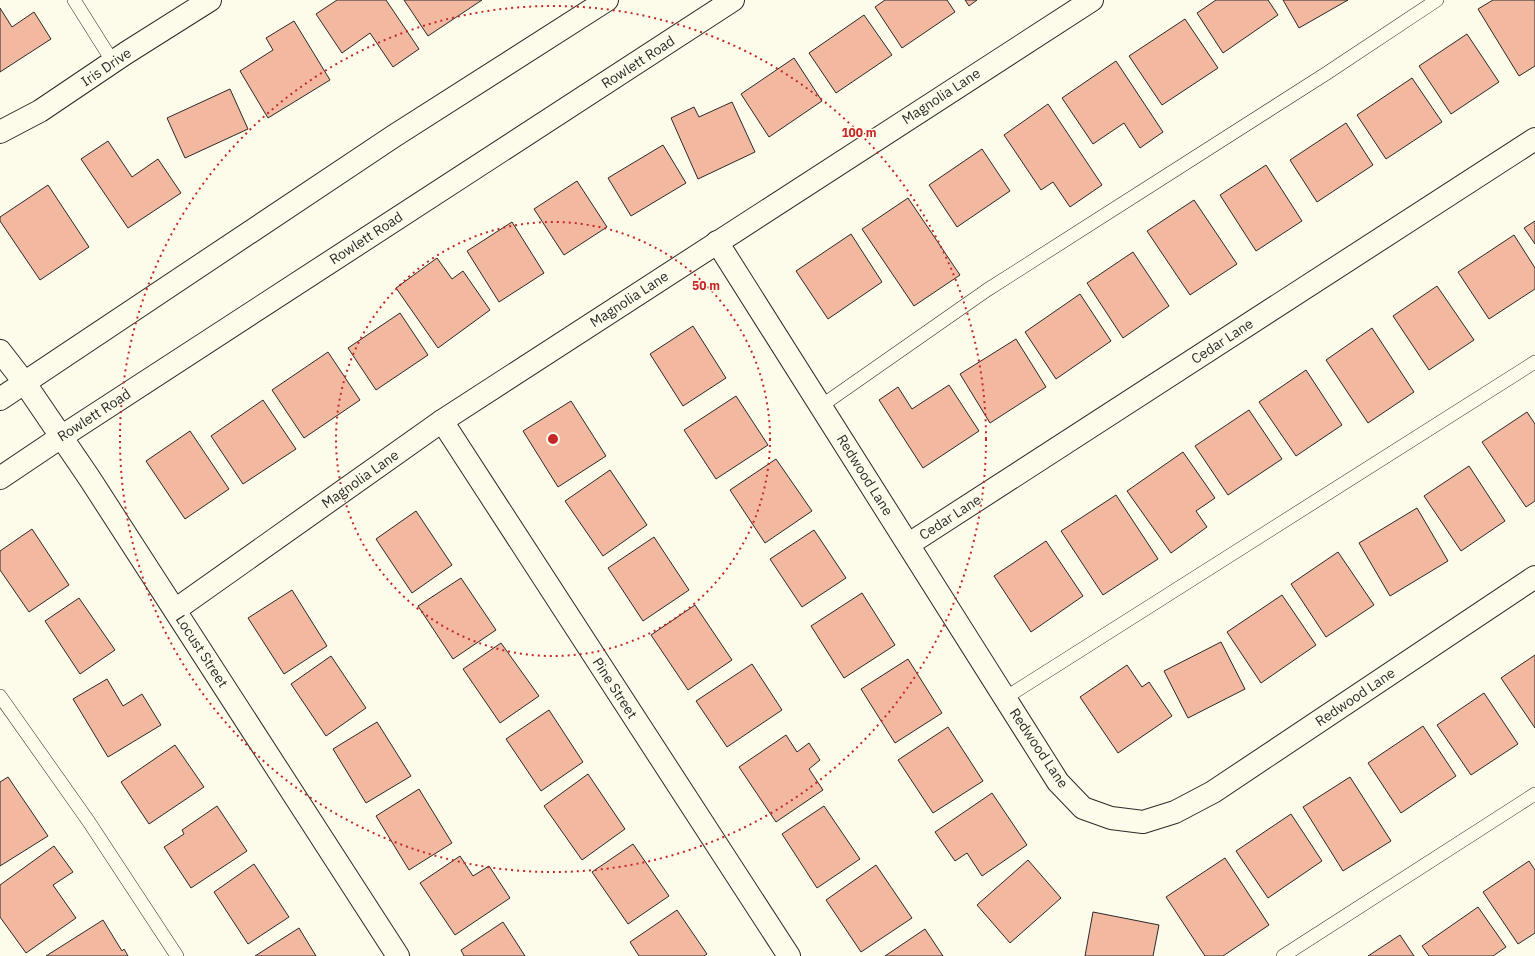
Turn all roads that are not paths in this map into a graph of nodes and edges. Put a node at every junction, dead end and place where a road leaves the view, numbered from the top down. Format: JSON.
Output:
{"nodes":[{"id":1,"x":74,"y":0,"type":"edge"},
{"id":2,"x":210,"y":0,"type":"edge"},
{"id":3,"x":607,"y":0,"type":"edge"},
{"id":4,"x":733,"y":0,"type":"edge"},
{"id":5,"x":1092,"y":0,"type":"edge"},
{"id":6,"x":1437,"y":0,"type":"edge"},
{"id":7,"x":113,"y":62,"type":"junction"},
{"id":8,"x":0,"y":132,"type":"edge"},
{"id":9,"x":1535,"y":139,"type":"edge"},
{"id":10,"x":717,"y":242,"type":"junction"},
{"id":11,"x":0,"y":351,"type":"edge"},
{"id":12,"x":1535,"y":362,"type":"edge"},
{"id":13,"x":24,"y":382,"type":"junction"},
{"id":14,"x":0,"y":399,"type":"edge"},
{"id":15,"x":821,"y":406,"type":"junction"},
{"id":16,"x":442,"y":421,"type":"junction"},
{"id":17,"x":61,"y":437,"type":"junction"},
{"id":18,"x":0,"y":478,"type":"edge"},
{"id":19,"x":908,"y":544,"type":"junction"},
{"id":20,"x":1535,"y":576,"type":"edge"},
{"id":21,"x":176,"y":610,"type":"junction"},
{"id":22,"x":0,"y":696,"type":"edge"},
{"id":23,"x":1005,"y":698,"type":"junction"},
{"id":24,"x":1535,"y":794,"type":"edge"},
{"id":25,"x":177,"y":956,"type":"edge"},
{"id":26,"x":398,"y":956,"type":"edge"},
{"id":27,"x":789,"y":956,"type":"edge"},
{"id":28,"x":1283,"y":956,"type":"edge"}],
"edges":[{"from":1,"to":7,"type":"lane"},
{"from":2,"to":7,"type":"street","name":"Iris Drive"},
{"from":3,"to":13,"type":"street"},
{"from":4,"to":17,"type":"street","name":"Rowlett Road"},
{"from":5,"to":10,"type":"street","name":"Magnolia Lane"},
{"from":6,"to":15,"type":"lane"},
{"from":7,"to":8,"type":"street","name":"Iris Drive"},
{"from":9,"to":19,"type":"street","name":"Cedar Lane"},
{"from":10,"to":15,"type":"street","name":"Redwood Lane"},
{"from":10,"to":16,"type":"street","name":"Magnolia Lane"},
{"from":11,"to":13,"type":"street","name":"Locust Street"},
{"from":12,"to":23,"type":"lane"},
{"from":13,"to":14,"type":"street"},
{"from":13,"to":17,"type":"street","name":"Locust Street"},
{"from":15,"to":19,"type":"street","name":"Redwood Lane"},
{"from":16,"to":21,"type":"street","name":"Magnolia Lane"},
{"from":16,"to":27,"type":"street","name":"Pine Street"},
{"from":17,"to":18,"type":"street","name":"Rowlett Road"},
{"from":17,"to":21,"type":"street","name":"Locust Street"},
{"from":19,"to":23,"type":"street","name":"Redwood Lane"},
{"from":20,"to":23,"type":"street","name":"Redwood Lane"},
{"from":21,"to":26,"type":"street","name":"Locust Street"},
{"from":22,"to":25,"type":"lane"},
{"from":24,"to":28,"type":"lane"}]}
